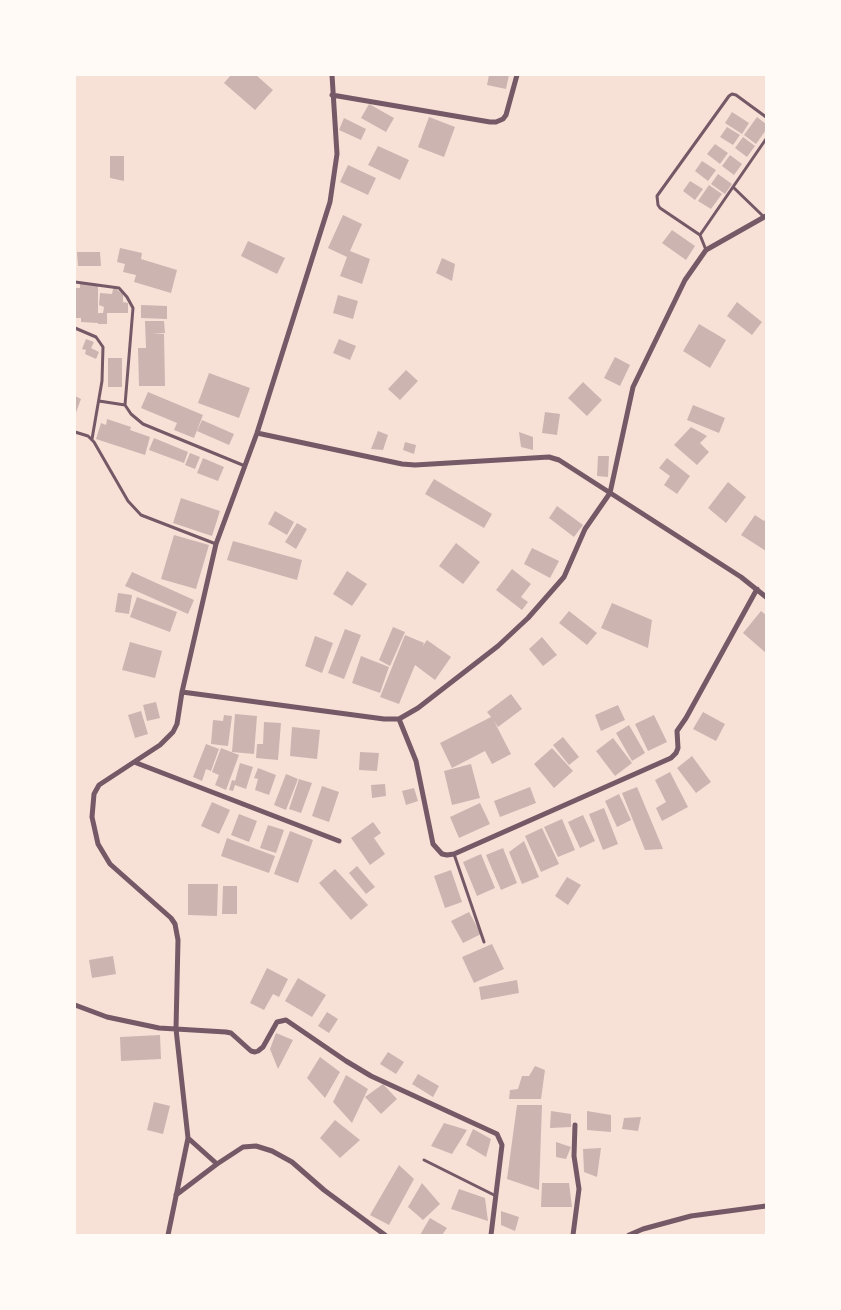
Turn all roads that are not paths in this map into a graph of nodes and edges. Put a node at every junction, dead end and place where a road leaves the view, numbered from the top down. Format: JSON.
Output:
{"nodes":[{"id":1,"x":332,"y":75,"type":"edge"},
{"id":2,"x":517,"y":75,"type":"edge"},
{"id":3,"x":332,"y":94,"type":"junction"},
{"id":4,"x":766,"y":116,"type":"edge"},
{"id":5,"x":766,"y":139,"type":"edge"},
{"id":6,"x":733,"y":188,"type":"junction"},
{"id":7,"x":765,"y":216,"type":"edge"},
{"id":8,"x":700,"y":235,"type":"junction"},
{"id":9,"x":706,"y":250,"type":"junction"},
{"id":10,"x":75,"y":282,"type":"edge"},
{"id":11,"x":75,"y":328,"type":"edge"},
{"id":12,"x":99,"y":401,"type":"junction"},
{"id":13,"x":125,"y":404,"type":"junction"},
{"id":14,"x":75,"y":432,"type":"edge"},
{"id":15,"x":257,"y":433,"type":"junction"},
{"id":16,"x":92,"y":439,"type":"junction"},
{"id":17,"x":245,"y":466,"type":"junction"},
{"id":18,"x":610,"y":493,"type":"junction"},
{"id":19,"x":216,"y":544,"type":"junction"},
{"id":20,"x":757,"y":589,"type":"junction"},
{"id":21,"x":766,"y":597,"type":"edge"},
{"id":22,"x":182,"y":692,"type":"junction"},
{"id":23,"x":399,"y":719,"type":"junction"},
{"id":24,"x":134,"y":762,"type":"junction"},
{"id":25,"x":340,"y":841,"type":"dead end"},
{"id":26,"x":454,"y":854,"type":"junction"},
{"id":27,"x":484,"y":942,"type":"dead end"},
{"id":28,"x":75,"y":1005,"type":"edge"},
{"id":29,"x":176,"y":1029,"type":"junction"},
{"id":30,"x":575,"y":1125,"type":"dead end"},
{"id":31,"x":188,"y":1138,"type":"junction"},
{"id":32,"x":424,"y":1160,"type":"dead end"},
{"id":33,"x":217,"y":1164,"type":"junction"},
{"id":34,"x":176,"y":1195,"type":"junction"},
{"id":35,"x":496,"y":1196,"type":"junction"},
{"id":36,"x":766,"y":1206,"type":"edge"},
{"id":37,"x":168,"y":1235,"type":"edge"},
{"id":38,"x":385,"y":1235,"type":"edge"},
{"id":39,"x":491,"y":1235,"type":"edge"},
{"id":40,"x":573,"y":1235,"type":"edge"},
{"id":41,"x":629,"y":1235,"type":"edge"}],
"edges":[{"from":1,"to":3,"type":"street"},
{"from":2,"to":3,"type":"street"},
{"from":3,"to":15,"type":"street"},
{"from":4,"to":8,"type":"lane"},
{"from":5,"to":6,"type":"lane"},
{"from":6,"to":7,"type":"lane"},
{"from":6,"to":8,"type":"lane"},
{"from":7,"to":9,"type":"street"},
{"from":8,"to":9,"type":"lane"},
{"from":9,"to":18,"type":"street"},
{"from":10,"to":13,"type":"lane"},
{"from":11,"to":12,"type":"lane"},
{"from":12,"to":13,"type":"lane"},
{"from":12,"to":16,"type":"lane"},
{"from":13,"to":17,"type":"lane"},
{"from":14,"to":16,"type":"lane"},
{"from":15,"to":17,"type":"street"},
{"from":15,"to":18,"type":"street"},
{"from":16,"to":19,"type":"lane"},
{"from":17,"to":19,"type":"street"},
{"from":18,"to":20,"type":"street"},
{"from":18,"to":23,"type":"street"},
{"from":19,"to":22,"type":"street"},
{"from":20,"to":21,"type":"street"},
{"from":20,"to":26,"type":"street"},
{"from":22,"to":23,"type":"street"},
{"from":22,"to":24,"type":"street"},
{"from":23,"to":26,"type":"street"},
{"from":24,"to":25,"type":"street"},
{"from":24,"to":29,"type":"street"},
{"from":26,"to":27,"type":"lane"},
{"from":28,"to":29,"type":"street"},
{"from":29,"to":31,"type":"street"},
{"from":29,"to":35,"type":"street"},
{"from":30,"to":40,"type":"street"},
{"from":31,"to":33,"type":"street"},
{"from":31,"to":34,"type":"street"},
{"from":32,"to":35,"type":"lane"},
{"from":33,"to":34,"type":"street"},
{"from":33,"to":38,"type":"street"},
{"from":34,"to":37,"type":"street"},
{"from":35,"to":39,"type":"street"},
{"from":36,"to":41,"type":"street"}]}
